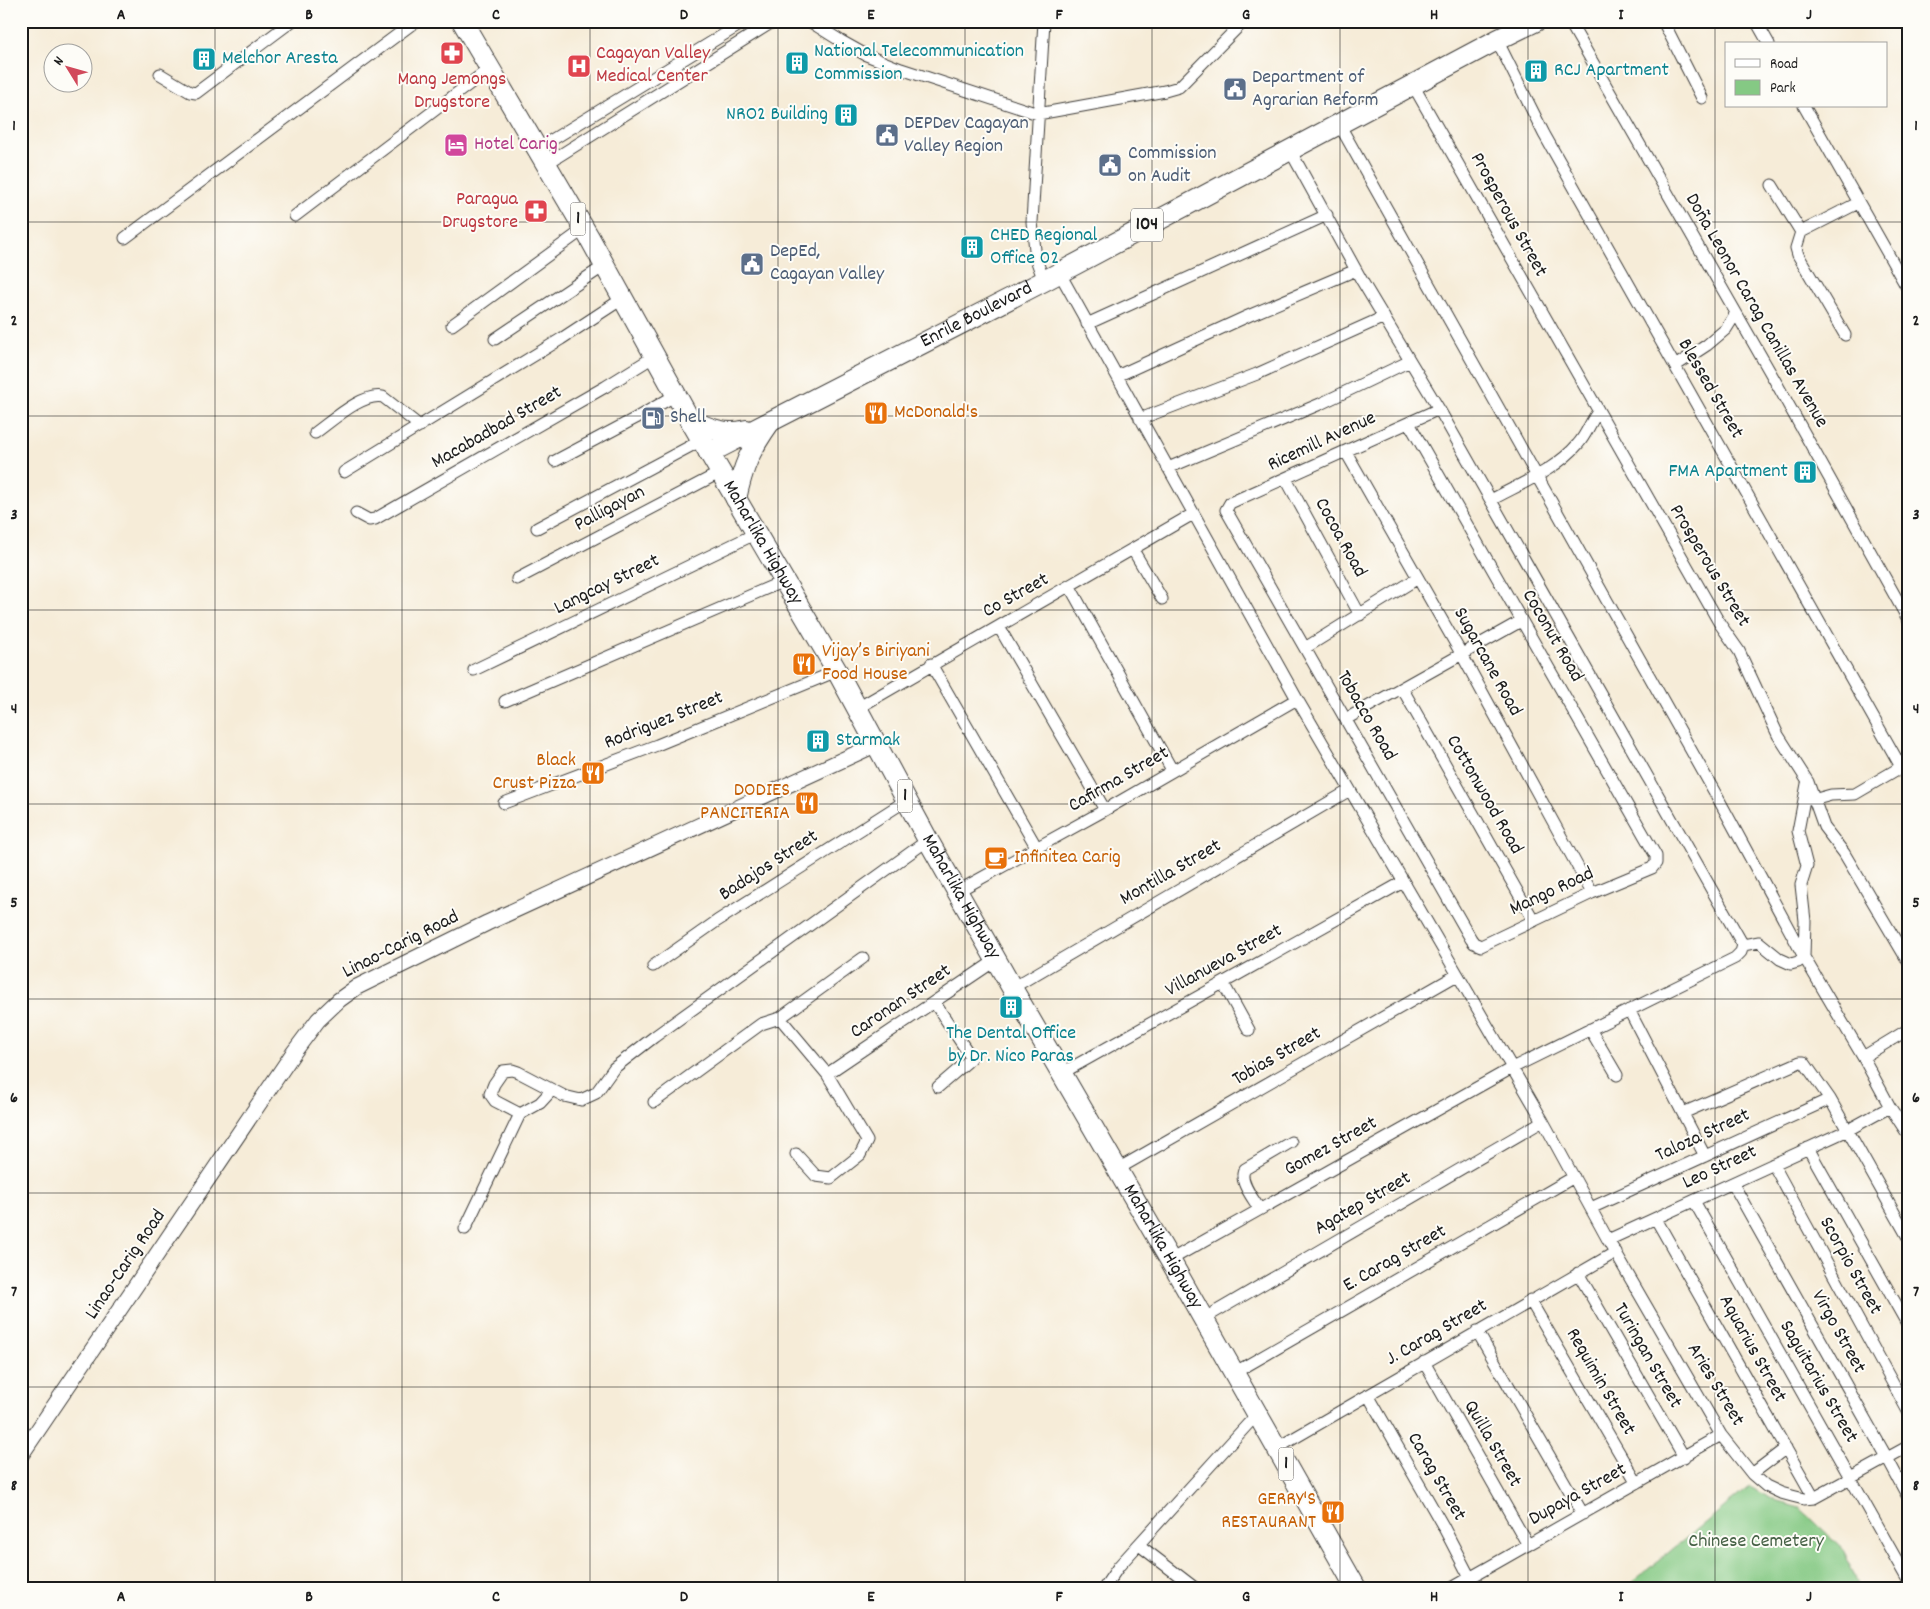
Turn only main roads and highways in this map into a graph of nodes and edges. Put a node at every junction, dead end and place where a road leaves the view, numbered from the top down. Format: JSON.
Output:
{"nodes":[{"id":1,"x":462,"y":21,"type":"edge"},
{"id":2,"x":1536,"y":21,"type":"edge"},
{"id":3,"x":690,"y":420,"type":"junction"},
{"id":4,"x":764,"y":424,"type":"junction"},
{"id":5,"x":705,"y":447,"type":"junction"},
{"id":6,"x":736,"y":500,"type":"junction"},
{"id":7,"x":877,"y":744,"type":"junction"},
{"id":8,"x":21,"y":1455,"type":"edge"},
{"id":9,"x":1356,"y":1588,"type":"edge"}],
"edges":[{"from":1,"to":3,"type":"highway","name":"Maharlika Highway","number":"1"},
{"from":2,"to":4,"type":"highway","name":"Enrile Boulevard","number":"104"},
{"from":3,"to":4,"type":"highway"},
{"from":3,"to":5,"type":"highway","name":"Maharlika Highway","number":"1"},
{"from":4,"to":5,"type":"highway","name":"Enrile Boulevard","number":"104"},
{"from":4,"to":6,"type":"highway"},
{"from":5,"to":6,"type":"highway","name":"Maharlika Highway","number":"1"},
{"from":6,"to":7,"type":"highway","name":"Maharlika Highway","number":"1"},
{"from":7,"to":8,"type":"main road","name":"Linao-Carig Road"},
{"from":7,"to":9,"type":"highway","name":"Maharlika Highway","number":"1"}]}
